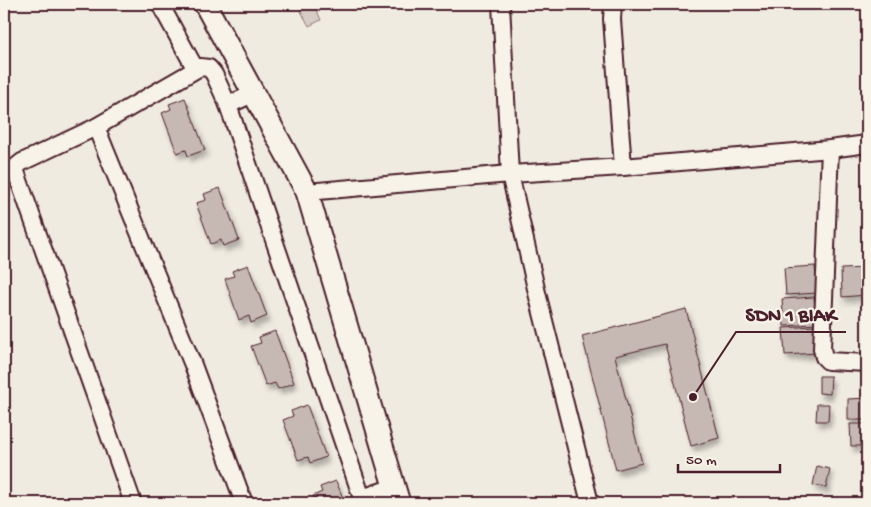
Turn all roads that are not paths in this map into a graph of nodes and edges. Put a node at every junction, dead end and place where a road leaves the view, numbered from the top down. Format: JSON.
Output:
{"nodes":[{"id":1,"x":160,"y":4,"type":"edge"},
{"id":2,"x":205,"y":4,"type":"edge"},
{"id":3,"x":501,"y":4,"type":"edge"},
{"id":4,"x":613,"y":4,"type":"edge"},
{"id":5,"x":195,"y":68,"type":"junction"},
{"id":6,"x":254,"y":93,"type":"junction"},
{"id":7,"x":228,"y":106,"type":"junction"},
{"id":8,"x":96,"y":127,"type":"junction"},
{"id":9,"x":867,"y":144,"type":"edge"},
{"id":10,"x":830,"y":149,"type":"junction"},
{"id":11,"x":623,"y":167,"type":"junction"},
{"id":12,"x":510,"y":174,"type":"junction"},
{"id":13,"x":307,"y":192,"type":"junction"},
{"id":14,"x":867,"y":363,"type":"edge"},
{"id":15,"x":397,"y":495,"type":"edge"},
{"id":16,"x":363,"y":500,"type":"edge"},
{"id":17,"x":133,"y":503,"type":"edge"},
{"id":18,"x":244,"y":503,"type":"edge"},
{"id":19,"x":590,"y":503,"type":"edge"}],
"edges":[{"from":1,"to":5,"type":"street"},
{"from":2,"to":6,"type":"main road"},
{"from":3,"to":12,"type":"street"},
{"from":4,"to":11,"type":"street"},
{"from":5,"to":7,"type":"street"},
{"from":5,"to":8,"type":"street"},
{"from":6,"to":7,"type":"street"},
{"from":6,"to":13,"type":"main road"},
{"from":7,"to":16,"type":"street"},
{"from":8,"to":17,"type":"street"},
{"from":8,"to":18,"type":"street"},
{"from":9,"to":10,"type":"street"},
{"from":10,"to":11,"type":"street"},
{"from":10,"to":14,"type":"street"},
{"from":11,"to":12,"type":"street"},
{"from":12,"to":13,"type":"street"},
{"from":12,"to":19,"type":"street"},
{"from":13,"to":15,"type":"main road"},
{"from":15,"to":16,"type":"street"}]}
